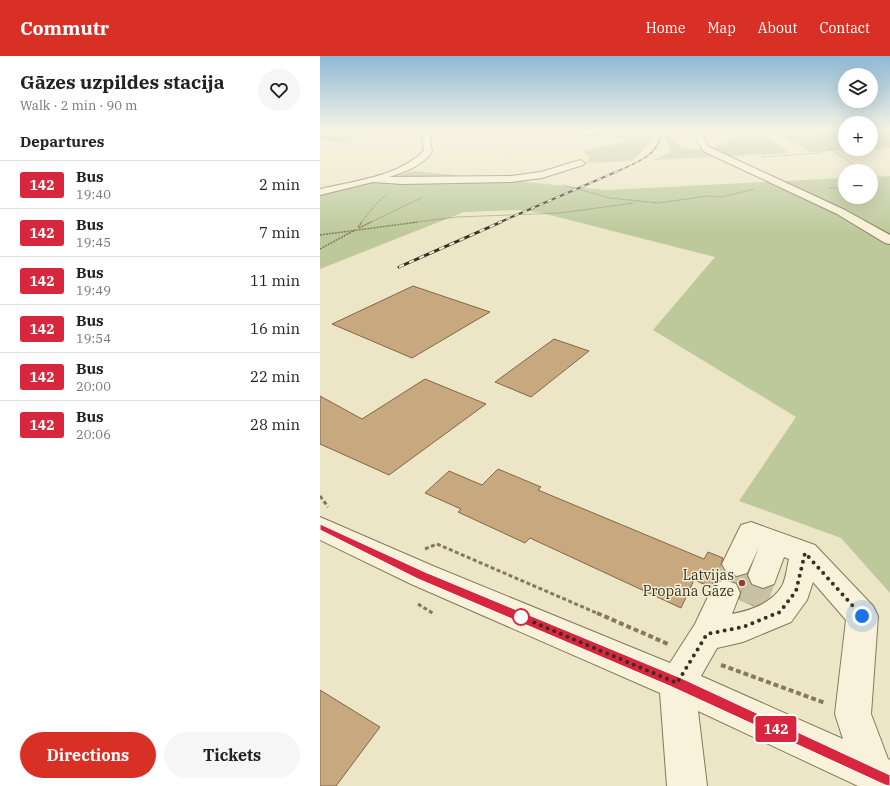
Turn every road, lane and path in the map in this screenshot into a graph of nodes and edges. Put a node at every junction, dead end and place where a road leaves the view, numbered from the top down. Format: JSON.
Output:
{"nodes":[{"id":1,"x":411,"y":164,"type":"edge"},
{"id":2,"x":577,"y":164,"type":"edge"},
{"id":3,"x":738,"y":164,"type":"edge"},
{"id":4,"x":372,"y":179,"type":"junction"},
{"id":5,"x":402,"y":181,"type":"junction"},
{"id":6,"x":558,"y":185,"type":"dead end"},
{"id":7,"x":787,"y":187,"type":"junction"},
{"id":8,"x":838,"y":188,"type":"edge"},
{"id":9,"x":320,"y":192,"type":"edge"},
{"id":10,"x":427,"y":195,"type":"dead end"},
{"id":11,"x":645,"y":202,"type":"junction"},
{"id":12,"x":357,"y":229,"type":"junction"},
{"id":13,"x":320,"y":235,"type":"edge"},
{"id":14,"x":890,"y":240,"type":"edge"},
{"id":15,"x":320,"y":249,"type":"edge"},
{"id":16,"x":320,"y":528,"type":"edge"},
{"id":17,"x":425,"y":549,"type":"dead end"},
{"id":18,"x":805,"y":553,"type":"junction"},
{"id":19,"x":750,"y":570,"type":"tunnel mouth"},
{"id":20,"x":418,"y":604,"type":"dead end"},
{"id":21,"x":434,"y":614,"type":"dead end"},
{"id":22,"x":693,"y":657,"type":"junction"},
{"id":23,"x":853,"y":714,"type":"junction"},
{"id":24,"x":882,"y":777,"type":"edge"},
{"id":25,"x":687,"y":786,"type":"edge"}],
"edges":[{"from":1,"to":4,"type":"street"},
{"from":2,"to":5,"type":"street"},
{"from":3,"to":7,"type":"street"},
{"from":4,"to":5,"type":"street"},
{"from":4,"to":9,"type":"street"},
{"from":5,"to":12,"type":"path"},
{"from":6,"to":11,"type":"path"},
{"from":7,"to":8,"type":"path"},
{"from":7,"to":11,"type":"path"},
{"from":7,"to":14,"type":"street"},
{"from":10,"to":12,"type":"path"},
{"from":11,"to":12,"type":"path"},
{"from":12,"to":13,"type":"path"},
{"from":12,"to":15,"type":"path"},
{"from":16,"to":22,"type":"street"},
{"from":17,"to":22,"type":"path"},
{"from":18,"to":19,"type":"street"},
{"from":18,"to":22,"type":"street"},
{"from":18,"to":23,"type":"street"},
{"from":20,"to":21,"type":"path"},
{"from":22,"to":23,"type":"path"},
{"from":22,"to":24,"type":"street"},
{"from":22,"to":25,"type":"street"},
{"from":23,"to":24,"type":"street"}]}
